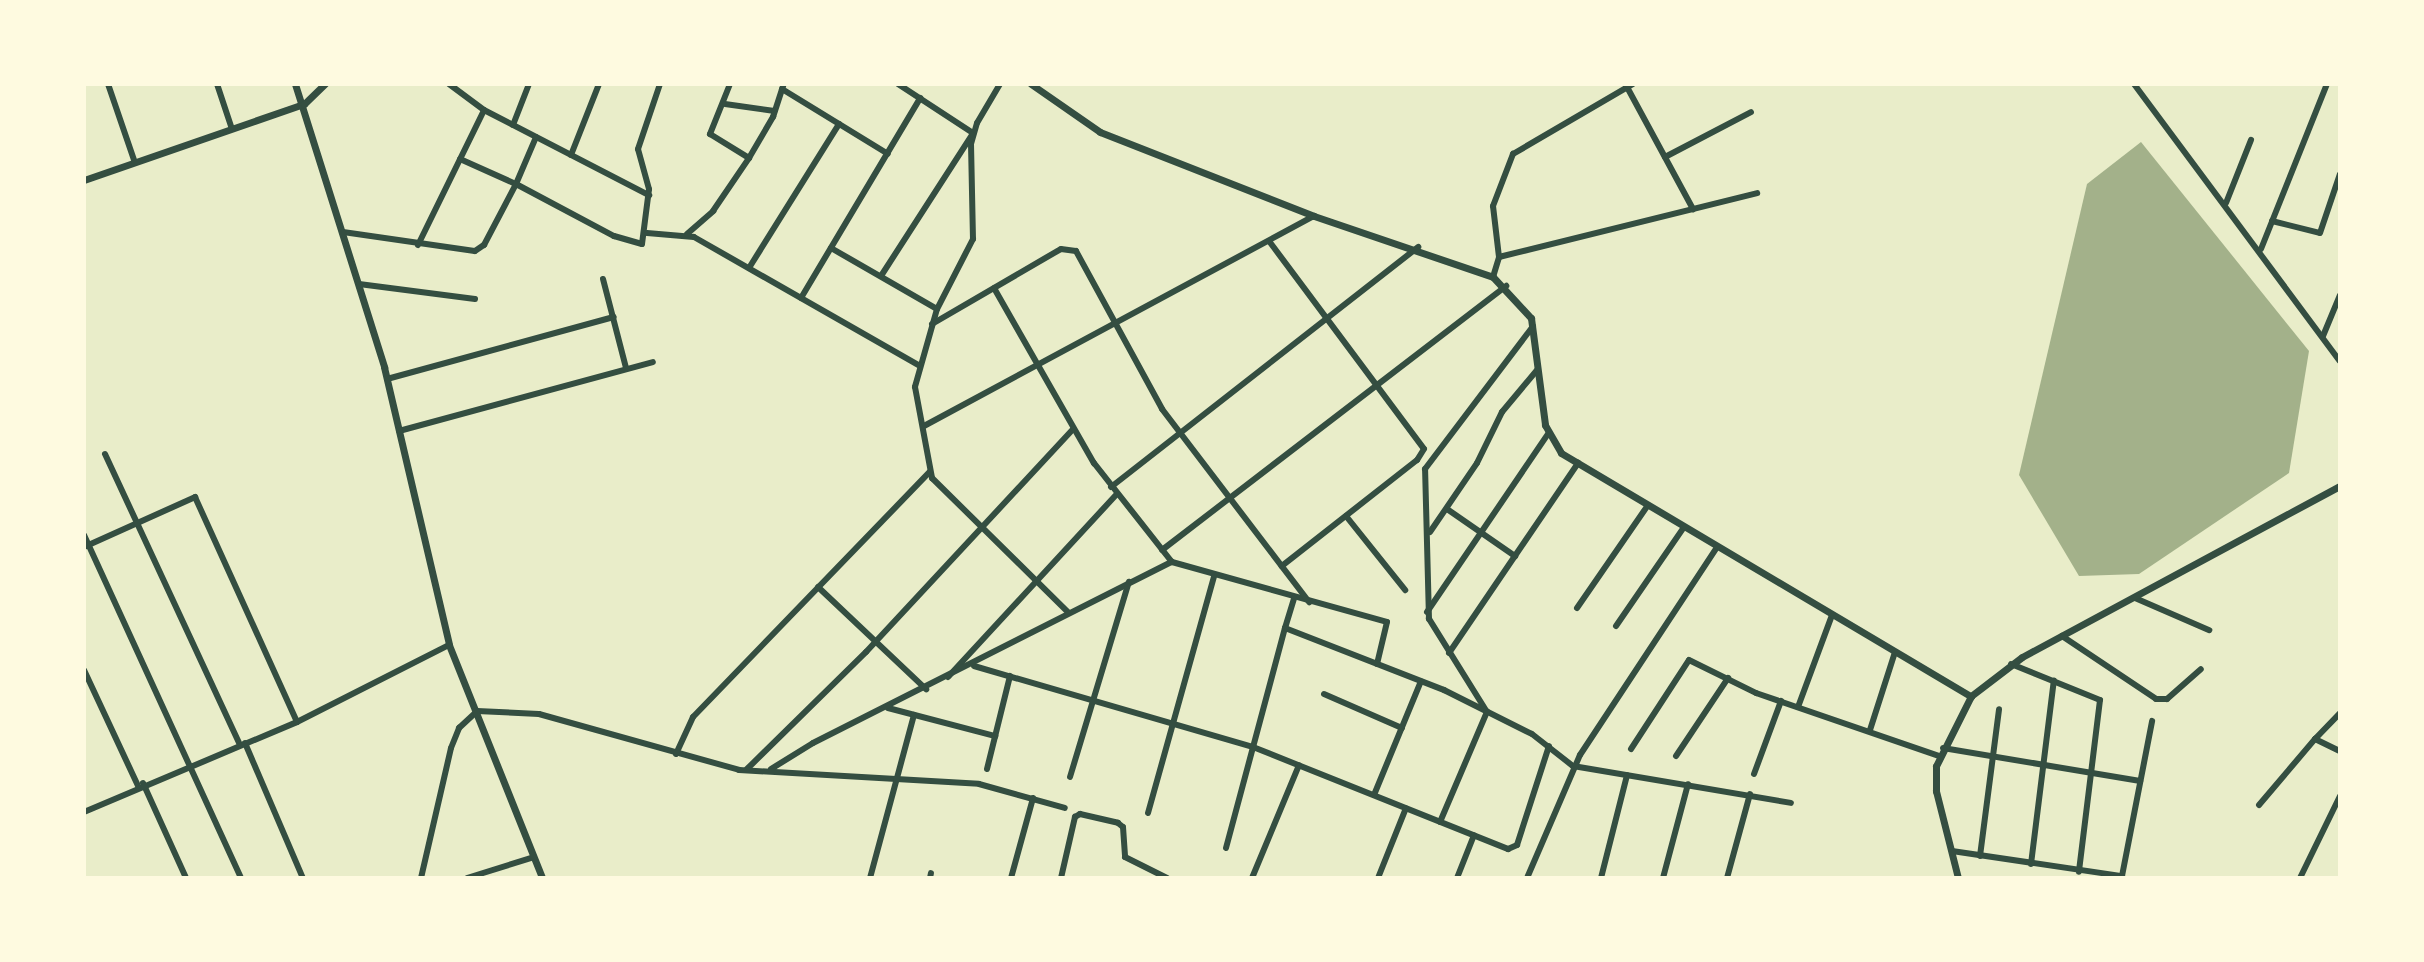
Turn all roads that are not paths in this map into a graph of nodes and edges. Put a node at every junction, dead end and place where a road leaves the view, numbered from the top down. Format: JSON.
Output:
{"nodes":[{"id":1,"x":108,"y":84,"type":"edge"},
{"id":2,"x":217,"y":84,"type":"edge"},
{"id":3,"x":295,"y":84,"type":"edge"},
{"id":4,"x":325,"y":84,"type":"edge"},
{"id":5,"x":449,"y":84,"type":"edge"},
{"id":6,"x":529,"y":84,"type":"edge"},
{"id":7,"x":599,"y":84,"type":"edge"},
{"id":8,"x":660,"y":84,"type":"edge"},
{"id":9,"x":730,"y":84,"type":"edge"},
{"id":10,"x":898,"y":84,"type":"edge"},
{"id":11,"x":1000,"y":84,"type":"edge"},
{"id":12,"x":1031,"y":84,"type":"edge"},
{"id":13,"x":2134,"y":84,"type":"edge"},
{"id":14,"x":2327,"y":84,"type":"edge"},
{"id":15,"x":1630,"y":86,"type":"edge"},
{"id":16,"x":783,"y":87,"type":"edge"},
{"id":17,"x":920,"y":98,"type":"junction"},
{"id":18,"x":304,"y":104,"type":"junction"},
{"id":19,"x":725,"y":104,"type":"junction"},
{"id":20,"x":484,"y":110,"type":"junction"},
{"id":21,"x":775,"y":111,"type":"junction"},
{"id":22,"x":1751,"y":112,"type":"dead end"},
{"id":23,"x":839,"y":124,"type":"junction"},
{"id":24,"x":513,"y":125,"type":"junction"},
{"id":25,"x":232,"y":129,"type":"junction"},
{"id":26,"x":974,"y":132,"type":"junction"},
{"id":27,"x":536,"y":137,"type":"junction"},
{"id":28,"x":2251,"y":140,"type":"dead end"},
{"id":29,"x":888,"y":154,"type":"junction"},
{"id":30,"x":571,"y":155,"type":"junction"},
{"id":31,"x":1665,"y":157,"type":"junction"},
{"id":32,"x":749,"y":158,"type":"junction"},
{"id":33,"x":460,"y":159,"type":"junction"},
{"id":34,"x":135,"y":163,"type":"junction"},
{"id":35,"x":2340,"y":174,"type":"edge"},
{"id":36,"x":84,"y":179,"type":"edge"},
{"id":37,"x":516,"y":184,"type":"junction"},
{"id":38,"x":1757,"y":193,"type":"dead end"},
{"id":39,"x":649,"y":195,"type":"junction"},
{"id":40,"x":2226,"y":203,"type":"junction"},
{"id":41,"x":1693,"y":209,"type":"junction"},
{"id":42,"x":1314,"y":216,"type":"junction"},
{"id":43,"x":2272,"y":221,"type":"junction"},
{"id":44,"x":343,"y":232,"type":"junction"},
{"id":45,"x":647,"y":233,"type":"junction"},
{"id":46,"x":687,"y":234,"type":"junction"},
{"id":47,"x":1269,"y":241,"type":"junction"},
{"id":48,"x":418,"y":245,"type":"junction"},
{"id":49,"x":1418,"y":247,"type":"junction"},
{"id":50,"x":831,"y":248,"type":"junction"},
{"id":51,"x":2261,"y":249,"type":"junction"},
{"id":52,"x":1499,"y":257,"type":"junction"},
{"id":53,"x":749,"y":268,"type":"junction"},
{"id":54,"x":881,"y":276,"type":"junction"},
{"id":55,"x":1493,"y":277,"type":"junction"},
{"id":56,"x":603,"y":279,"type":"dead end"},
{"id":57,"x":359,"y":284,"type":"junction"},
{"id":58,"x":1506,"y":286,"type":"junction"},
{"id":59,"x":994,"y":288,"type":"junction"},
{"id":60,"x":2340,"y":295,"type":"edge"},
{"id":61,"x":801,"y":298,"type":"junction"},
{"id":62,"x":475,"y":299,"type":"dead end"},
{"id":63,"x":937,"y":309,"type":"junction"},
{"id":64,"x":614,"y":317,"type":"junction"},
{"id":65,"x":1325,"y":319,"type":"junction"},
{"id":66,"x":932,"y":324,"type":"junction"},
{"id":67,"x":1118,"y":325,"type":"junction"},
{"id":68,"x":1533,"y":326,"type":"junction"},
{"id":69,"x":2323,"y":336,"type":"junction"},
{"id":70,"x":2340,"y":361,"type":"edge"},
{"id":71,"x":653,"y":362,"type":"dead end"},
{"id":72,"x":918,"y":365,"type":"junction"},
{"id":73,"x":1040,"y":366,"type":"junction"},
{"id":74,"x":626,"y":368,"type":"junction"},
{"id":75,"x":1538,"y":368,"type":"junction"},
{"id":76,"x":387,"y":379,"type":"junction"},
{"id":77,"x":1378,"y":383,"type":"junction"},
{"id":78,"x":924,"y":426,"type":"junction"},
{"id":79,"x":1073,"y":429,"type":"junction"},
{"id":80,"x":399,"y":431,"type":"junction"},
{"id":81,"x":1181,"y":434,"type":"junction"},
{"id":82,"x":1548,"y":434,"type":"junction"},
{"id":83,"x":105,"y":454,"type":"dead end"},
{"id":84,"x":1578,"y":463,"type":"junction"},
{"id":85,"x":930,"y":472,"type":"junction"},
{"id":86,"x":2340,"y":486,"type":"edge"},
{"id":87,"x":1111,"y":487,"type":"junction"},
{"id":88,"x":1117,"y":494,"type":"junction"},
{"id":89,"x":1230,"y":498,"type":"junction"},
{"id":90,"x":1648,"y":505,"type":"junction"},
{"id":91,"x":1447,"y":509,"type":"junction"},
{"id":92,"x":1346,"y":516,"type":"junction"},
{"id":93,"x":137,"y":522,"type":"junction"},
{"id":94,"x":1684,"y":527,"type":"junction"},
{"id":95,"x":980,"y":528,"type":"junction"},
{"id":96,"x":1430,"y":532,"type":"junction"},
{"id":97,"x":1481,"y":532,"type":"junction"},
{"id":98,"x":84,"y":535,"type":"edge"},
{"id":99,"x":86,"y":546,"type":"edge"},
{"id":100,"x":1717,"y":547,"type":"junction"},
{"id":101,"x":1162,"y":550,"type":"junction"},
{"id":102,"x":1515,"y":556,"type":"junction"},
{"id":103,"x":1172,"y":562,"type":"junction"},
{"id":104,"x":1282,"y":566,"type":"junction"},
{"id":105,"x":1214,"y":577,"type":"junction"},
{"id":106,"x":1037,"y":582,"type":"junction"},
{"id":107,"x":1129,"y":582,"type":"junction"},
{"id":108,"x":818,"y":587,"type":"junction"},
{"id":109,"x":1405,"y":590,"type":"dead end"},
{"id":110,"x":1294,"y":598,"type":"junction"},
{"id":111,"x":2135,"y":598,"type":"junction"},
{"id":112,"x":1309,"y":602,"type":"junction"},
{"id":113,"x":1577,"y":608,"type":"dead end"},
{"id":114,"x":1427,"y":612,"type":"junction"},
{"id":115,"x":1069,"y":613,"type":"junction"},
{"id":116,"x":1832,"y":615,"type":"junction"},
{"id":117,"x":1616,"y":626,"type":"dead end"},
{"id":118,"x":1285,"y":628,"type":"junction"},
{"id":119,"x":2209,"y":630,"type":"dead end"},
{"id":120,"x":2062,"y":636,"type":"junction"},
{"id":121,"x":877,"y":641,"type":"junction"},
{"id":122,"x":449,"y":645,"type":"junction"},
{"id":123,"x":1895,"y":652,"type":"junction"},
{"id":124,"x":1449,"y":653,"type":"junction"},
{"id":125,"x":1377,"y":664,"type":"junction"},
{"id":126,"x":2011,"y":664,"type":"junction"},
{"id":127,"x":974,"y":666,"type":"junction"},
{"id":128,"x":2201,"y":669,"type":"dead end"},
{"id":129,"x":84,"y":670,"type":"edge"},
{"id":130,"x":1010,"y":676,"type":"junction"},
{"id":131,"x":1728,"y":678,"type":"junction"},
{"id":132,"x":945,"y":680,"type":"junction"},
{"id":133,"x":2054,"y":680,"type":"junction"},
{"id":134,"x":1421,"y":681,"type":"junction"},
{"id":135,"x":926,"y":689,"type":"junction"},
{"id":136,"x":1324,"y":694,"type":"dead end"},
{"id":137,"x":1971,"y":696,"type":"junction"},
{"id":138,"x":1093,"y":700,"type":"junction"},
{"id":139,"x":1781,"y":701,"type":"junction"},
{"id":140,"x":1798,"y":707,"type":"junction"},
{"id":141,"x":888,"y":708,"type":"junction"},
{"id":142,"x":1999,"y":709,"type":"dead end"},
{"id":143,"x":477,"y":711,"type":"junction"},
{"id":144,"x":1487,"y":712,"type":"junction"},
{"id":145,"x":2340,"y":713,"type":"edge"},
{"id":146,"x":914,"y":715,"type":"junction"},
{"id":147,"x":2152,"y":721,"type":"dead end"},
{"id":148,"x":297,"y":722,"type":"junction"},
{"id":149,"x":1175,"y":723,"type":"junction"},
{"id":150,"x":1402,"y":728,"type":"junction"},
{"id":151,"x":1870,"y":730,"type":"junction"},
{"id":152,"x":995,"y":736,"type":"junction"},
{"id":153,"x":2315,"y":739,"type":"junction"},
{"id":154,"x":243,"y":744,"type":"junction"},
{"id":155,"x":1549,"y":746,"type":"junction"},
{"id":156,"x":1253,"y":747,"type":"junction"},
{"id":157,"x":1631,"y":749,"type":"dead end"},
{"id":158,"x":2340,"y":751,"type":"edge"},
{"id":159,"x":1941,"y":752,"type":"junction"},
{"id":160,"x":676,"y":754,"type":"junction"},
{"id":161,"x":1676,"y":756,"type":"dead end"},
{"id":162,"x":1993,"y":756,"type":"junction"},
{"id":163,"x":1299,"y":765,"type":"junction"},
{"id":164,"x":2044,"y":765,"type":"junction"},
{"id":165,"x":1573,"y":766,"type":"junction"},
{"id":166,"x":191,"y":768,"type":"junction"},
{"id":167,"x":747,"y":769,"type":"junction"},
{"id":168,"x":771,"y":769,"type":"junction"},
{"id":169,"x":987,"y":769,"type":"dead end"},
{"id":170,"x":2092,"y":773,"type":"junction"},
{"id":171,"x":1754,"y":774,"type":"dead end"},
{"id":172,"x":1627,"y":775,"type":"junction"},
{"id":173,"x":1070,"y":777,"type":"dead end"},
{"id":174,"x":897,"y":781,"type":"junction"},
{"id":175,"x":2140,"y":781,"type":"junction"},
{"id":176,"x":1688,"y":784,"type":"junction"},
{"id":177,"x":140,"y":785,"type":"junction"},
{"id":178,"x":1750,"y":794,"type":"junction"},
{"id":179,"x":1374,"y":795,"type":"junction"},
{"id":180,"x":2340,"y":796,"type":"edge"},
{"id":181,"x":1033,"y":798,"type":"junction"},
{"id":182,"x":1791,"y":803,"type":"dead end"},
{"id":183,"x":2259,"y":805,"type":"dead end"},
{"id":184,"x":1065,"y":808,"type":"dead end"},
{"id":185,"x":1406,"y":808,"type":"junction"},
{"id":186,"x":84,"y":810,"type":"edge"},
{"id":187,"x":1148,"y":813,"type":"dead end"},
{"id":188,"x":1440,"y":822,"type":"junction"},
{"id":189,"x":1474,"y":835,"type":"junction"},
{"id":190,"x":1226,"y":848,"type":"dead end"},
{"id":191,"x":1952,"y":851,"type":"junction"},
{"id":192,"x":1980,"y":856,"type":"junction"},
{"id":193,"x":534,"y":857,"type":"junction"},
{"id":194,"x":2031,"y":864,"type":"junction"},
{"id":195,"x":2079,"y":872,"type":"junction"},
{"id":196,"x":186,"y":878,"type":"edge"},
{"id":197,"x":241,"y":878,"type":"edge"},
{"id":198,"x":303,"y":878,"type":"edge"},
{"id":199,"x":421,"y":878,"type":"edge"},
{"id":200,"x":467,"y":878,"type":"edge"},
{"id":201,"x":542,"y":878,"type":"edge"},
{"id":202,"x":870,"y":878,"type":"edge"},
{"id":203,"x":1011,"y":878,"type":"edge"},
{"id":204,"x":1061,"y":878,"type":"edge"},
{"id":205,"x":1167,"y":878,"type":"edge"},
{"id":206,"x":1252,"y":878,"type":"edge"},
{"id":207,"x":1378,"y":878,"type":"edge"},
{"id":208,"x":1457,"y":878,"type":"edge"},
{"id":209,"x":1527,"y":878,"type":"edge"},
{"id":210,"x":1601,"y":878,"type":"edge"},
{"id":211,"x":1663,"y":878,"type":"edge"},
{"id":212,"x":1727,"y":878,"type":"edge"},
{"id":213,"x":1958,"y":878,"type":"edge"},
{"id":214,"x":2300,"y":878,"type":"edge"}],
"edges":[{"from":1,"to":34,"type":"street"},
{"from":2,"to":25,"type":"street"},
{"from":3,"to":18,"type":"street"},
{"from":4,"to":18,"type":"street"},
{"from":5,"to":20,"type":"street"},
{"from":6,"to":24,"type":"street"},
{"from":7,"to":30,"type":"street"},
{"from":8,"to":39,"type":"street"},
{"from":9,"to":19,"type":"street"},
{"from":10,"to":17,"type":"street"},
{"from":11,"to":26,"type":"street"},
{"from":12,"to":42,"type":"street"},
{"from":13,"to":40,"type":"street"},
{"from":14,"to":43,"type":"street"},
{"from":15,"to":31,"type":"street"},
{"from":15,"to":52,"type":"street"},
{"from":16,"to":21,"type":"street"},
{"from":16,"to":23,"type":"street"},
{"from":17,"to":26,"type":"street"},
{"from":17,"to":29,"type":"street"},
{"from":18,"to":25,"type":"street"},
{"from":18,"to":44,"type":"street"},
{"from":19,"to":21,"type":"street"},
{"from":19,"to":32,"type":"street"},
{"from":20,"to":24,"type":"street"},
{"from":20,"to":33,"type":"street"},
{"from":21,"to":32,"type":"street"},
{"from":22,"to":31,"type":"street"},
{"from":23,"to":29,"type":"street"},
{"from":23,"to":53,"type":"street"},
{"from":24,"to":27,"type":"street"},
{"from":25,"to":34,"type":"street"},
{"from":26,"to":54,"type":"street"},
{"from":26,"to":63,"type":"street"},
{"from":27,"to":30,"type":"street"},
{"from":27,"to":37,"type":"street"},
{"from":28,"to":40,"type":"street"},
{"from":29,"to":50,"type":"street"},
{"from":30,"to":39,"type":"street"},
{"from":31,"to":41,"type":"street"},
{"from":32,"to":46,"type":"street"},
{"from":33,"to":37,"type":"street"},
{"from":33,"to":48,"type":"street"},
{"from":34,"to":36,"type":"street"},
{"from":35,"to":43,"type":"street"},
{"from":37,"to":45,"type":"street"},
{"from":37,"to":48,"type":"street"},
{"from":38,"to":41,"type":"street"},
{"from":39,"to":45,"type":"street"},
{"from":40,"to":51,"type":"street"},
{"from":41,"to":52,"type":"street"},
{"from":42,"to":47,"type":"street"},
{"from":42,"to":49,"type":"street"},
{"from":43,"to":51,"type":"street"},
{"from":44,"to":48,"type":"street"},
{"from":44,"to":57,"type":"street"},
{"from":45,"to":46,"type":"street"},
{"from":46,"to":53,"type":"street"},
{"from":47,"to":65,"type":"street"},
{"from":47,"to":67,"type":"street"},
{"from":49,"to":55,"type":"street"},
{"from":49,"to":65,"type":"street"},
{"from":50,"to":54,"type":"street"},
{"from":50,"to":61,"type":"street"},
{"from":51,"to":69,"type":"street"},
{"from":52,"to":55,"type":"street"},
{"from":53,"to":61,"type":"street"},
{"from":54,"to":63,"type":"street"},
{"from":55,"to":58,"type":"street"},
{"from":56,"to":64,"type":"street"},
{"from":57,"to":62,"type":"street"},
{"from":57,"to":76,"type":"street"},
{"from":58,"to":68,"type":"street"},
{"from":58,"to":77,"type":"street"},
{"from":59,"to":66,"type":"street"},
{"from":59,"to":67,"type":"street"},
{"from":59,"to":73,"type":"street"},
{"from":60,"to":69,"type":"street"},
{"from":61,"to":72,"type":"street"},
{"from":63,"to":66,"type":"street"},
{"from":64,"to":74,"type":"street"},
{"from":64,"to":76,"type":"street"},
{"from":65,"to":77,"type":"street"},
{"from":65,"to":81,"type":"street"},
{"from":66,"to":72,"type":"street"},
{"from":67,"to":73,"type":"street"},
{"from":67,"to":81,"type":"street"},
{"from":68,"to":75,"type":"street"},
{"from":68,"to":96,"type":"street"},
{"from":69,"to":70,"type":"street"},
{"from":71,"to":74,"type":"street"},
{"from":72,"to":78,"type":"street"},
{"from":73,"to":78,"type":"street"},
{"from":73,"to":79,"type":"street"},
{"from":74,"to":80,"type":"street"},
{"from":75,"to":82,"type":"street"},
{"from":75,"to":91,"type":"street"},
{"from":76,"to":80,"type":"street"},
{"from":77,"to":89,"type":"street"},
{"from":77,"to":92,"type":"street"},
{"from":78,"to":85,"type":"street"},
{"from":79,"to":87,"type":"street"},
{"from":79,"to":95,"type":"street"},
{"from":80,"to":122,"type":"street"},
{"from":81,"to":87,"type":"street"},
{"from":81,"to":89,"type":"street"},
{"from":82,"to":84,"type":"street"},
{"from":82,"to":97,"type":"street"},
{"from":83,"to":93,"type":"street"},
{"from":84,"to":90,"type":"street"},
{"from":84,"to":102,"type":"street"},
{"from":85,"to":95,"type":"street"},
{"from":85,"to":108,"type":"street"},
{"from":86,"to":111,"type":"street"},
{"from":87,"to":88,"type":"street"},
{"from":88,"to":101,"type":"street"},
{"from":88,"to":106,"type":"street"},
{"from":89,"to":101,"type":"street"},
{"from":89,"to":104,"type":"street"},
{"from":90,"to":94,"type":"street"},
{"from":90,"to":113,"type":"street"},
{"from":91,"to":96,"type":"street"},
{"from":91,"to":97,"type":"street"},
{"from":92,"to":104,"type":"street"},
{"from":92,"to":109,"type":"street"},
{"from":93,"to":99,"type":"street"},
{"from":93,"to":148,"type":"street"},
{"from":93,"to":154,"type":"street"},
{"from":94,"to":100,"type":"street"},
{"from":94,"to":117,"type":"street"},
{"from":95,"to":106,"type":"street"},
{"from":95,"to":121,"type":"street"},
{"from":96,"to":114,"type":"street"},
{"from":97,"to":102,"type":"street"},
{"from":97,"to":114,"type":"street"},
{"from":98,"to":99,"type":"street"},
{"from":99,"to":166,"type":"street"},
{"from":100,"to":116,"type":"street"},
{"from":100,"to":165,"type":"street"},
{"from":101,"to":103,"type":"street"},
{"from":102,"to":124,"type":"street"},
{"from":103,"to":105,"type":"street"},
{"from":103,"to":107,"type":"street"},
{"from":104,"to":112,"type":"street"},
{"from":105,"to":110,"type":"street"},
{"from":105,"to":149,"type":"street"},
{"from":106,"to":115,"type":"street"},
{"from":106,"to":132,"type":"street"},
{"from":107,"to":115,"type":"street"},
{"from":107,"to":138,"type":"street"},
{"from":108,"to":121,"type":"street"},
{"from":108,"to":160,"type":"street"},
{"from":110,"to":112,"type":"street"},
{"from":110,"to":118,"type":"street"},
{"from":111,"to":119,"type":"street"},
{"from":111,"to":120,"type":"street"},
{"from":112,"to":125,"type":"street"},
{"from":114,"to":124,"type":"street"},
{"from":115,"to":127,"type":"street"},
{"from":116,"to":123,"type":"street"},
{"from":116,"to":140,"type":"street"},
{"from":118,"to":125,"type":"street"},
{"from":118,"to":156,"type":"street"},
{"from":120,"to":126,"type":"street"},
{"from":120,"to":128,"type":"street"},
{"from":121,"to":135,"type":"street"},
{"from":121,"to":167,"type":"street"},
{"from":122,"to":143,"type":"street"},
{"from":122,"to":148,"type":"street"},
{"from":123,"to":137,"type":"street"},
{"from":123,"to":151,"type":"street"},
{"from":124,"to":144,"type":"street"},
{"from":125,"to":134,"type":"street"},
{"from":126,"to":133,"type":"street"},
{"from":126,"to":137,"type":"street"},
{"from":127,"to":130,"type":"street"},
{"from":127,"to":132,"type":"street"},
{"from":129,"to":177,"type":"street"},
{"from":130,"to":138,"type":"street"},
{"from":130,"to":152,"type":"street"},
{"from":131,"to":139,"type":"street"},
{"from":131,"to":157,"type":"street"},
{"from":131,"to":161,"type":"street"},
{"from":132,"to":135,"type":"street"},
{"from":133,"to":164,"type":"street"},
{"from":133,"to":170,"type":"street"},
{"from":134,"to":144,"type":"street"},
{"from":134,"to":150,"type":"street"},
{"from":135,"to":141,"type":"street"},
{"from":136,"to":150,"type":"street"},
{"from":137,"to":159,"type":"street"},
{"from":138,"to":149,"type":"street"},
{"from":138,"to":173,"type":"street"},
{"from":139,"to":140,"type":"street"},
{"from":139,"to":171,"type":"street"},
{"from":140,"to":151,"type":"street"},
{"from":141,"to":146,"type":"street"},
{"from":141,"to":168,"type":"street"},
{"from":142,"to":162,"type":"street"},
{"from":143,"to":160,"type":"street"},
{"from":143,"to":193,"type":"street"},
{"from":143,"to":199,"type":"street"},
{"from":144,"to":155,"type":"street"},
{"from":144,"to":188,"type":"street"},
{"from":145,"to":153,"type":"street"},
{"from":146,"to":152,"type":"street"},
{"from":146,"to":174,"type":"street"},
{"from":147,"to":175,"type":"street"},
{"from":148,"to":154,"type":"street"},
{"from":149,"to":156,"type":"street"},
{"from":149,"to":187,"type":"street"},
{"from":150,"to":179,"type":"street"},
{"from":151,"to":159,"type":"street"},
{"from":152,"to":169,"type":"street"},
{"from":153,"to":158,"type":"street"},
{"from":153,"to":183,"type":"street"},
{"from":154,"to":166,"type":"street"},
{"from":154,"to":198,"type":"street"},
{"from":155,"to":165,"type":"street"},
{"from":155,"to":189,"type":"street"},
{"from":156,"to":163,"type":"street"},
{"from":156,"to":190,"type":"street"},
{"from":159,"to":162,"type":"street"},
{"from":159,"to":191,"type":"street"},
{"from":160,"to":167,"type":"street"},
{"from":162,"to":164,"type":"street"},
{"from":162,"to":192,"type":"street"},
{"from":163,"to":179,"type":"street"},
{"from":163,"to":206,"type":"street"},
{"from":164,"to":170,"type":"street"},
{"from":164,"to":194,"type":"street"},
{"from":165,"to":172,"type":"street"},
{"from":165,"to":209,"type":"street"},
{"from":166,"to":177,"type":"street"},
{"from":166,"to":197,"type":"street"},
{"from":167,"to":168,"type":"street"},
{"from":168,"to":174,"type":"street"},
{"from":170,"to":175,"type":"street"},
{"from":170,"to":195,"type":"street"},
{"from":172,"to":176,"type":"street"},
{"from":172,"to":210,"type":"street"},
{"from":174,"to":181,"type":"street"},
{"from":174,"to":202,"type":"street"},
{"from":175,"to":195,"type":"street"},
{"from":176,"to":178,"type":"street"},
{"from":176,"to":211,"type":"street"},
{"from":177,"to":186,"type":"street"},
{"from":177,"to":196,"type":"street"},
{"from":178,"to":182,"type":"street"},
{"from":178,"to":212,"type":"street"},
{"from":179,"to":185,"type":"street"},
{"from":180,"to":214,"type":"street"},
{"from":181,"to":184,"type":"street"},
{"from":181,"to":203,"type":"street"},
{"from":185,"to":188,"type":"street"},
{"from":185,"to":207,"type":"street"},
{"from":188,"to":189,"type":"street"},
{"from":189,"to":208,"type":"street"},
{"from":191,"to":192,"type":"street"},
{"from":191,"to":213,"type":"street"},
{"from":192,"to":194,"type":"street"},
{"from":193,"to":200,"type":"street"},
{"from":193,"to":201,"type":"street"},
{"from":194,"to":195,"type":"street"},
{"from":204,"to":205,"type":"street"}]}
